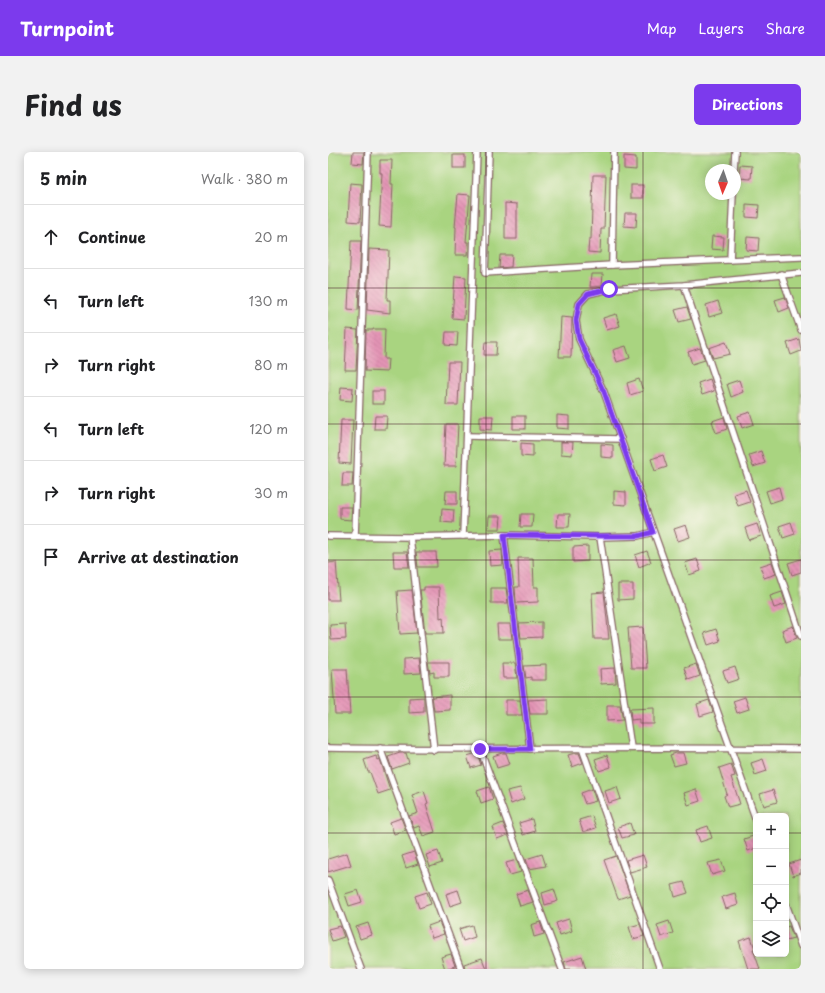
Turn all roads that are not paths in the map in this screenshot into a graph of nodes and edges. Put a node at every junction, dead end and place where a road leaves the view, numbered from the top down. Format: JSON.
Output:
{"nodes":[{"id":1,"x":368,"y":152,"type":"edge"},
{"id":2,"x":477,"y":152,"type":"edge"},
{"id":3,"x":489,"y":152,"type":"edge"},
{"id":4,"x":614,"y":152,"type":"edge"},
{"id":5,"x":735,"y":152,"type":"edge"},
{"id":6,"x":734,"y":164,"type":"edge"},
{"id":7,"x":733,"y":200,"type":"edge"},
{"id":8,"x":801,"y":257,"type":"edge"},
{"id":9,"x":730,"y":260,"type":"junction"},
{"id":10,"x":612,"y":265,"type":"junction"},
{"id":11,"x":801,"y":273,"type":"edge"},
{"id":12,"x":781,"y":274,"type":"junction"},
{"id":13,"x":684,"y":285,"type":"junction"},
{"id":14,"x":801,"y":330,"type":"edge"},
{"id":15,"x":467,"y":436,"type":"junction"},
{"id":16,"x":621,"y":439,"type":"junction"},
{"id":17,"x":653,"y":532,"type":"junction"},
{"id":18,"x":504,"y":535,"type":"junction"},
{"id":19,"x":328,"y":536,"type":"edge"},
{"id":20,"x":355,"y":536,"type":"junction"},
{"id":21,"x":463,"y":536,"type":"junction"},
{"id":22,"x":600,"y":536,"type":"junction"},
{"id":23,"x":410,"y":537,"type":"junction"},
{"id":24,"x":801,"y":636,"type":"edge"},
{"id":25,"x":328,"y":748,"type":"edge"},
{"id":26,"x":380,"y":748,"type":"junction"},
{"id":27,"x":582,"y":748,"type":"junction"},
{"id":28,"x":631,"y":748,"type":"junction"},
{"id":29,"x":730,"y":748,"type":"junction"},
{"id":30,"x":480,"y":749,"type":"junction"},
{"id":31,"x":530,"y":749,"type":"junction"},
{"id":32,"x":801,"y":749,"type":"edge"},
{"id":33,"x":434,"y":750,"type":"junction"},
{"id":34,"x":753,"y":813,"type":"edge"},
{"id":35,"x":328,"y":880,"type":"edge"},
{"id":36,"x":789,"y":912,"type":"edge"},
{"id":37,"x":801,"y":946,"type":"edge"},
{"id":38,"x":361,"y":969,"type":"edge"},
{"id":39,"x":461,"y":969,"type":"edge"},
{"id":40,"x":562,"y":969,"type":"edge"},
{"id":41,"x":660,"y":969,"type":"edge"}],
"edges":[{"from":1,"to":20,"type":"lane"},
{"from":2,"to":15,"type":"lane"},
{"from":3,"to":10,"type":"lane"},
{"from":4,"to":10,"type":"lane"},
{"from":5,"to":6,"type":"lane"},
{"from":7,"to":9,"type":"lane"},
{"from":8,"to":9,"type":"lane"},
{"from":9,"to":10,"type":"lane"},
{"from":11,"to":12,"type":"lane"},
{"from":12,"to":13,"type":"lane"},
{"from":12,"to":14,"type":"lane"},
{"from":13,"to":16,"type":"lane"},
{"from":13,"to":24,"type":"lane"},
{"from":15,"to":16,"type":"lane"},
{"from":15,"to":21,"type":"lane"},
{"from":16,"to":17,"type":"lane"},
{"from":17,"to":22,"type":"lane"},
{"from":17,"to":29,"type":"lane"},
{"from":18,"to":21,"type":"lane"},
{"from":18,"to":22,"type":"lane"},
{"from":18,"to":31,"type":"lane"},
{"from":19,"to":20,"type":"lane"},
{"from":20,"to":23,"type":"lane"},
{"from":21,"to":23,"type":"lane"},
{"from":22,"to":28,"type":"lane"},
{"from":23,"to":33,"type":"lane"},
{"from":25,"to":26,"type":"lane"},
{"from":26,"to":33,"type":"lane"},
{"from":26,"to":39,"type":"lane"},
{"from":27,"to":28,"type":"lane"},
{"from":27,"to":31,"type":"lane"},
{"from":27,"to":41,"type":"lane"},
{"from":28,"to":29,"type":"lane"},
{"from":29,"to":32,"type":"lane"},
{"from":29,"to":34,"type":"lane"},
{"from":30,"to":31,"type":"lane"},
{"from":30,"to":33,"type":"lane"},
{"from":30,"to":40,"type":"lane"},
{"from":35,"to":38,"type":"lane"},
{"from":36,"to":37,"type":"lane"}]}
